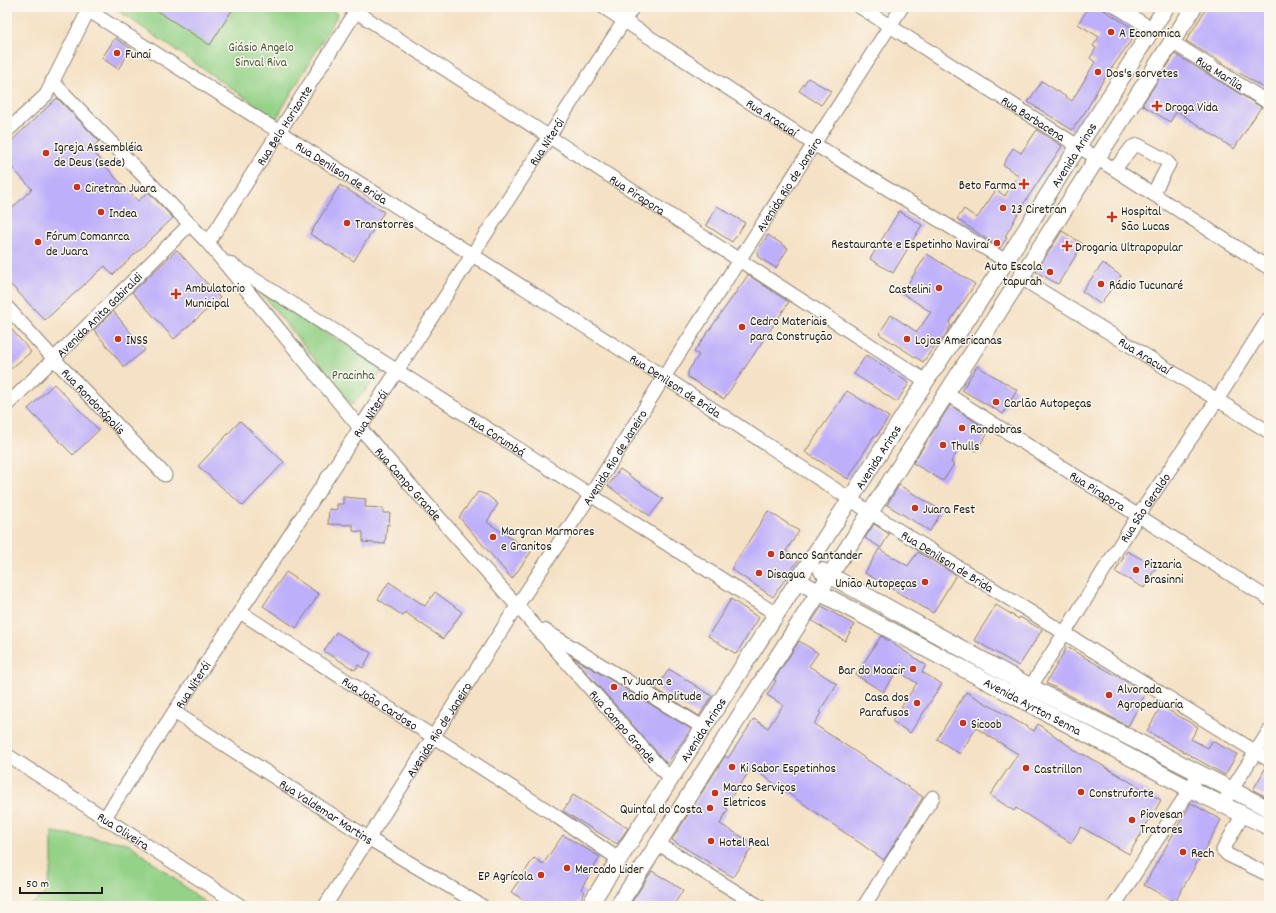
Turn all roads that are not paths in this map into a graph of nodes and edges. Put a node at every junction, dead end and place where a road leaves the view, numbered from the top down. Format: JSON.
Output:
{"nodes":[{"id":1,"x":603,"y":7,"type":"edge"},
{"id":2,"x":632,"y":7,"type":"edge"},
{"id":3,"x":860,"y":7,"type":"edge"},
{"id":4,"x":902,"y":7,"type":"edge"},
{"id":5,"x":1118,"y":7,"type":"edge"},
{"id":6,"x":1166,"y":7,"type":"edge"},
{"id":7,"x":1194,"y":7,"type":"edge"},
{"id":8,"x":87,"y":8,"type":"edge"},
{"id":9,"x":355,"y":8,"type":"edge"},
{"id":10,"x":624,"y":20,"type":"junction"},
{"id":11,"x":890,"y":26,"type":"junction"},
{"id":12,"x":1152,"y":29,"type":"junction"},
{"id":13,"x":1172,"y":42,"type":"junction"},
{"id":14,"x":52,"y":81,"type":"junction"},
{"id":15,"x":1269,"y":103,"type":"edge"},
{"id":16,"x":7,"y":131,"type":"edge"},
{"id":17,"x":280,"y":132,"type":"junction"},
{"id":18,"x":548,"y":137,"type":"junction"},
{"id":19,"x":814,"y":144,"type":"junction"},
{"id":20,"x":1077,"y":146,"type":"junction"},
{"id":21,"x":1098,"y":158,"type":"junction"},
{"id":22,"x":1115,"y":169,"type":"junction"},
{"id":23,"x":1153,"y":194,"type":"junction"},
{"id":24,"x":190,"y":224,"type":"junction"},
{"id":25,"x":208,"y":243,"type":"junction"},
{"id":26,"x":472,"y":255,"type":"junction"},
{"id":27,"x":219,"y":256,"type":"junction"},
{"id":28,"x":740,"y":259,"type":"junction"},
{"id":29,"x":1006,"y":261,"type":"junction"},
{"id":30,"x":1269,"y":268,"type":"edge"},
{"id":31,"x":1021,"y":278,"type":"junction"},
{"id":32,"x":7,"y":307,"type":"edge"},
{"id":33,"x":1269,"y":318,"type":"edge"},
{"id":34,"x":54,"y":359,"type":"junction"},
{"id":35,"x":397,"y":371,"type":"junction"},
{"id":36,"x":664,"y":377,"type":"junction"},
{"id":37,"x":926,"y":381,"type":"junction"},
{"id":38,"x":947,"y":394,"type":"junction"},
{"id":39,"x":1217,"y":400,"type":"junction"},
{"id":40,"x":7,"y":405,"type":"edge"},
{"id":41,"x":360,"y":428,"type":"junction"},
{"id":42,"x":1269,"y":432,"type":"edge"},
{"id":43,"x":165,"y":475,"type":"dead end"},
{"id":44,"x":590,"y":496,"type":"junction"},
{"id":45,"x":850,"y":500,"type":"junction"},
{"id":46,"x":871,"y":513,"type":"junction"},
{"id":47,"x":1138,"y":516,"type":"junction"},
{"id":48,"x":809,"y":564,"type":"junction"},
{"id":49,"x":830,"y":576,"type":"junction"},
{"id":50,"x":798,"y":581,"type":"junction"},
{"id":51,"x":820,"y":592,"type":"junction"},
{"id":52,"x":1269,"y":599,"type":"edge"},
{"id":53,"x":517,"y":606,"type":"junction"},
{"id":54,"x":240,"y":612,"type":"junction"},
{"id":55,"x":776,"y":614,"type":"junction"},
{"id":56,"x":911,"y":621,"type":"junction"},
{"id":57,"x":533,"y":623,"type":"junction"},
{"id":58,"x":1065,"y":632,"type":"junction"},
{"id":59,"x":902,"y":636,"type":"junction"},
{"id":60,"x":1026,"y":693,"type":"junction"},
{"id":61,"x":174,"y":712,"type":"junction"},
{"id":62,"x":704,"y":728,"type":"junction"},
{"id":63,"x":1269,"y":731,"type":"edge"},
{"id":64,"x":433,"y":737,"type":"junction"},
{"id":65,"x":1256,"y":751,"type":"junction"},
{"id":66,"x":7,"y":755,"type":"edge"},
{"id":67,"x":1269,"y":760,"type":"edge"},
{"id":68,"x":1198,"y":774,"type":"junction"},
{"id":69,"x":670,"y":778,"type":"junction"},
{"id":70,"x":1190,"y":789,"type":"junction"},
{"id":71,"x":1232,"y":791,"type":"junction"},
{"id":72,"x":933,"y":797,"type":"dead end"},
{"id":73,"x":1222,"y":805,"type":"junction"},
{"id":74,"x":1269,"y":809,"type":"edge"},
{"id":75,"x":1243,"y":814,"type":"junction"},
{"id":76,"x":104,"y":819,"type":"junction"},
{"id":77,"x":1269,"y":827,"type":"edge"},
{"id":78,"x":368,"y":838,"type":"junction"},
{"id":79,"x":657,"y":843,"type":"junction"},
{"id":80,"x":620,"y":860,"type":"junction"},
{"id":81,"x":1269,"y":874,"type":"edge"},
{"id":82,"x":241,"y":906,"type":"edge"},
{"id":83,"x":325,"y":906,"type":"edge"},
{"id":84,"x":482,"y":906,"type":"edge"},
{"id":85,"x":589,"y":906,"type":"edge"},
{"id":86,"x":618,"y":906,"type":"edge"},
{"id":87,"x":759,"y":906,"type":"edge"},
{"id":88,"x":864,"y":906,"type":"edge"},
{"id":89,"x":1114,"y":906,"type":"edge"}],
"edges":[{"from":1,"to":10,"type":"street","name":"Rua Aracuaí"},
{"from":2,"to":10,"type":"street","name":"Rua Niterói"},
{"from":3,"to":11,"type":"street","name":"Rua Barbacena"},
{"from":4,"to":11,"type":"street","name":"Avenida Rio de Janeiro"},
{"from":5,"to":12,"type":"street"},
{"from":6,"to":12,"type":"main road","name":"Avenida Arinos"},
{"from":7,"to":13,"type":"main road","name":"Avenida Arinos"},
{"from":8,"to":14,"type":"street"},
{"from":8,"to":17,"type":"street","name":"Rua Denilson de Brida"},
{"from":9,"to":17,"type":"street","name":"Rua Belo Horizonte"},
{"from":9,"to":18,"type":"street","name":"Rua Pirapora"},
{"from":10,"to":18,"type":"street","name":"Rua Niterói"},
{"from":10,"to":19,"type":"street","name":"Rua Aracuaí"},
{"from":11,"to":19,"type":"street","name":"Avenida Rio de Janeiro"},
{"from":11,"to":20,"type":"street","name":"Rua Barbacena"},
{"from":12,"to":20,"type":"main road","name":"Avenida Arinos"},
{"from":13,"to":15,"type":"street","name":"Rua Marília"},
{"from":13,"to":21,"type":"main road","name":"Avenida Arinos"},
{"from":14,"to":16,"type":"street"},
{"from":14,"to":24,"type":"street","name":"Rua Campo Grande"},
{"from":17,"to":25,"type":"street","name":"Rua Belo Horizonte"},
{"from":17,"to":26,"type":"street","name":"Rua Denilson de Brida"},
{"from":18,"to":26,"type":"street","name":"Rua Niterói"},
{"from":18,"to":28,"type":"street","name":"Rua Pirapora"},
{"from":19,"to":28,"type":"street","name":"Avenida Rio de Janeiro"},
{"from":19,"to":29,"type":"street","name":"Rua Aracuaí"},
{"from":20,"to":21,"type":"street","name":"Rua Barbacena"},
{"from":20,"to":29,"type":"main road","name":"Avenida Arinos"},
{"from":21,"to":22,"type":"street","name":"Rua Barbacena"},
{"from":21,"to":31,"type":"main road","name":"Avenida Arinos"},
{"from":22,"to":23,"type":"street","name":"Rua Barbacena"},
{"from":22,"to":23,"type":"street"},
{"from":23,"to":30,"type":"street","name":"Rua Barbacena"},
{"from":24,"to":25,"type":"street","name":"Rua Campo Grande"},
{"from":24,"to":34,"type":"street","name":"Avenida Anita Gabiraldi"},
{"from":25,"to":27,"type":"street","name":"Rua Campo Grande"},
{"from":26,"to":35,"type":"street","name":"Rua Niterói"},
{"from":26,"to":36,"type":"street","name":"Rua Denilson de Brida"},
{"from":27,"to":35,"type":"street","name":"Rua Corumbá"},
{"from":27,"to":41,"type":"street","name":"Rua Campo Grande"},
{"from":28,"to":36,"type":"street","name":"Avenida Rio de Janeiro"},
{"from":28,"to":37,"type":"street","name":"Rua Pirapora"},
{"from":29,"to":37,"type":"main road","name":"Avenida Arinos"},
{"from":31,"to":38,"type":"main road","name":"Avenida Arinos"},
{"from":31,"to":39,"type":"street","name":"Rua Aracuaí"},
{"from":32,"to":34,"type":"street","name":"Rua Rondonópolis"},
{"from":33,"to":39,"type":"street","name":"Rua São Geraldo"},
{"from":34,"to":40,"type":"street","name":"Avenida Anita Gabiraldi"},
{"from":34,"to":43,"type":"street","name":"Rua Rondonópolis"},
{"from":35,"to":41,"type":"street","name":"Rua Niterói"},
{"from":35,"to":44,"type":"street","name":"Rua Corumbá"},
{"from":36,"to":44,"type":"street","name":"Avenida Rio de Janeiro"},
{"from":36,"to":45,"type":"street","name":"Rua Denilson de Brida"},
{"from":37,"to":45,"type":"main road","name":"Avenida Arinos"},
{"from":38,"to":46,"type":"main road","name":"Avenida Arinos"},
{"from":38,"to":47,"type":"street","name":"Rua Pirapora"},
{"from":39,"to":42,"type":"street","name":"Rua Aracuaí"},
{"from":39,"to":47,"type":"street","name":"Rua São Geraldo"},
{"from":41,"to":53,"type":"street","name":"Rua Campo Grande"},
{"from":41,"to":54,"type":"street","name":"Rua Niterói"},
{"from":44,"to":53,"type":"street","name":"Avenida Rio de Janeiro"},
{"from":44,"to":55,"type":"street","name":"Rua Corumbá"},
{"from":45,"to":46,"type":"street","name":"Rua Denilson de Brida"},
{"from":45,"to":48,"type":"main road","name":"Avenida Arinos"},
{"from":46,"to":49,"type":"main road","name":"Avenida Arinos"},
{"from":46,"to":58,"type":"street","name":"Rua Denilson de Brida"},
{"from":47,"to":52,"type":"street","name":"Rua Pirapora"},
{"from":47,"to":58,"type":"street","name":"Rua São Geraldo"},
{"from":48,"to":49,"type":"main road","name":"Avenida Ayrton Senna"},
{"from":48,"to":50,"type":"main road","name":"Avenida Arinos"},
{"from":49,"to":51,"type":"main road","name":"Avenida Arinos"},
{"from":49,"to":56,"type":"main road","name":"Avenida Ayrton Senna"},
{"from":50,"to":51,"type":"main road","name":"Avenida Ayrton Senna"},
{"from":50,"to":55,"type":"main road","name":"Avenida Arinos"},
{"from":51,"to":59,"type":"main road","name":"Avenida Ayrton Senna"},
{"from":51,"to":79,"type":"main road","name":"Avenida Arinos"},
{"from":53,"to":57,"type":"street","name":"Rua Campo Grande"},
{"from":53,"to":64,"type":"street","name":"Avenida Rio de Janeiro"},
{"from":54,"to":61,"type":"street","name":"Rua Niterói"},
{"from":54,"to":64,"type":"street","name":"Rua João Cardoso"},
{"from":55,"to":62,"type":"main road","name":"Avenida Arinos"},
{"from":56,"to":59,"type":"main road"},
{"from":56,"to":60,"type":"main road","name":"Avenida Ayrton Senna"},
{"from":57,"to":62,"type":"street"},
{"from":57,"to":69,"type":"street","name":"Rua Campo Grande"},
{"from":58,"to":60,"type":"street","name":"Rua São Geraldo"},
{"from":58,"to":65,"type":"street","name":"Rua Denilson de Brida"},
{"from":59,"to":60,"type":"main road","name":"Avenida Ayrton Senna"},
{"from":60,"to":68,"type":"main road","name":"Avenida Ayrton Senna"},
{"from":60,"to":70,"type":"main road","name":"Avenida Ayrton Senna"},
{"from":61,"to":76,"type":"street","name":"Rua Niterói"},
{"from":61,"to":78,"type":"street","name":"Rua Valdemar Martins"},
{"from":62,"to":69,"type":"main road","name":"Avenida Arinos"},
{"from":63,"to":65,"type":"street"},
{"from":64,"to":78,"type":"street","name":"Avenida Rio de Janeiro"},
{"from":64,"to":80,"type":"street","name":"Rua João Cardoso"},
{"from":65,"to":67,"type":"street","name":"Rua Denilson de Brida"},
{"from":65,"to":71,"type":"street"},
{"from":66,"to":76,"type":"street","name":"Rua Oliveira"},
{"from":68,"to":70,"type":"street"},
{"from":68,"to":71,"type":"main road","name":"Avenida Ayrton Senna"},
{"from":69,"to":80,"type":"main road","name":"Avenida Arinos"},
{"from":70,"to":73,"type":"main road","name":"Avenida Ayrton Senna"},
{"from":70,"to":89,"type":"street"},
{"from":71,"to":73,"type":"street"},
{"from":71,"to":74,"type":"main road","name":"Avenida Ayrton Senna"},
{"from":72,"to":88,"type":"street"},
{"from":73,"to":75,"type":"main road","name":"Avenida Ayrton Senna"},
{"from":75,"to":77,"type":"main road","name":"Avenida Ayrton Senna"},
{"from":75,"to":81,"type":"street"},
{"from":76,"to":82,"type":"street","name":"Rua Oliveira"},
{"from":78,"to":83,"type":"street","name":"Avenida Rio de Janeiro"},
{"from":78,"to":84,"type":"street","name":"Rua Valdemar Martins"},
{"from":79,"to":86,"type":"main road","name":"Avenida Arinos"},
{"from":79,"to":87,"type":"street"},
{"from":80,"to":85,"type":"main road","name":"Avenida Arinos"}]}
